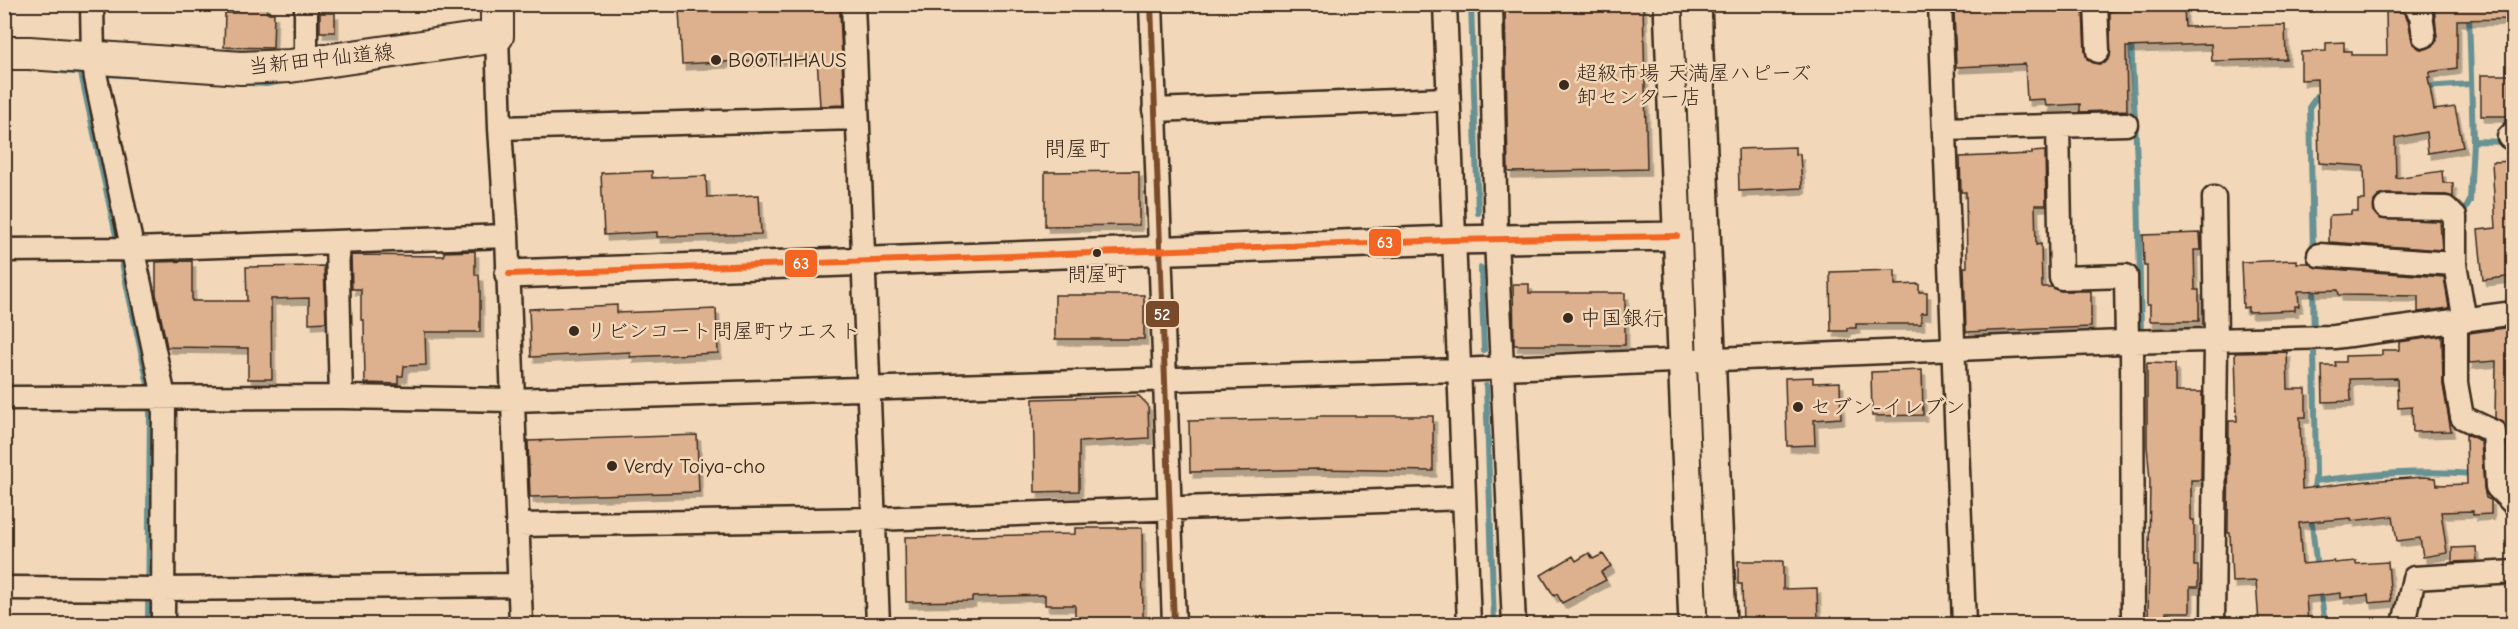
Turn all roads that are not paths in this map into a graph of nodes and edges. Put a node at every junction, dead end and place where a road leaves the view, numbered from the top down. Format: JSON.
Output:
{"nodes":[{"id":1,"x":92,"y":4,"type":"edge"},
{"id":2,"x":306,"y":4,"type":"edge"},
{"id":3,"x":497,"y":4,"type":"edge"},
{"id":4,"x":854,"y":4,"type":"edge"},
{"id":5,"x":1151,"y":4,"type":"edge"},
{"id":6,"x":1445,"y":4,"type":"edge"},
{"id":7,"x":1491,"y":4,"type":"edge"},
{"id":8,"x":1668,"y":4,"type":"edge"},
{"id":9,"x":1697,"y":4,"type":"edge"},
{"id":10,"x":1940,"y":4,"type":"edge"},
{"id":11,"x":2096,"y":4,"type":"edge"},
{"id":12,"x":2414,"y":4,"type":"edge"},
{"id":13,"x":497,"y":36,"type":"junction"},
{"id":14,"x":2424,"y":36,"type":"dead end"},
{"id":15,"x":2098,"y":51,"type":"dead end"},
{"id":16,"x":4,"y":53,"type":"edge"},
{"id":17,"x":306,"y":63,"type":"junction"},
{"id":18,"x":95,"y":68,"type":"junction"},
{"id":19,"x":1448,"y":99,"type":"junction"},
{"id":20,"x":1154,"y":110,"type":"junction"},
{"id":21,"x":857,"y":118,"type":"junction"},
{"id":22,"x":2126,"y":124,"type":"dead end"},
{"id":23,"x":2058,"y":126,"type":"junction"},
{"id":24,"x":500,"y":128,"type":"junction"},
{"id":25,"x":1945,"y":129,"type":"junction"},
{"id":26,"x":2214,"y":198,"type":"dead end"},
{"id":27,"x":2386,"y":207,"type":"dead end"},
{"id":28,"x":507,"y":236,"type":"junction"},
{"id":29,"x":1677,"y":236,"type":"junction"},
{"id":30,"x":1496,"y":239,"type":"junction"},
{"id":31,"x":1453,"y":240,"type":"junction"},
{"id":32,"x":337,"y":242,"type":"junction"},
{"id":33,"x":123,"y":249,"type":"junction"},
{"id":34,"x":4,"y":250,"type":"edge"},
{"id":35,"x":1161,"y":251,"type":"junction"},
{"id":36,"x":2319,"y":255,"type":"dead end"},
{"id":37,"x":865,"y":261,"type":"junction"},
{"id":38,"x":2455,"y":264,"type":"junction"},
{"id":39,"x":509,"y":274,"type":"junction"},
{"id":40,"x":2514,"y":312,"type":"edge"},
{"id":41,"x":2460,"y":321,"type":"junction"},
{"id":42,"x":2216,"y":340,"type":"junction"},
{"id":43,"x":2135,"y":341,"type":"junction"},
{"id":44,"x":1955,"y":348,"type":"junction"},
{"id":45,"x":1710,"y":358,"type":"junction"},
{"id":46,"x":1682,"y":360,"type":"junction"},
{"id":47,"x":1502,"y":368,"type":"junction"},
{"id":48,"x":1458,"y":370,"type":"junction"},
{"id":49,"x":1166,"y":378,"type":"junction"},
{"id":50,"x":870,"y":388,"type":"junction"},
{"id":51,"x":164,"y":397,"type":"junction"},
{"id":52,"x":340,"y":397,"type":"junction"},
{"id":53,"x":4,"y":398,"type":"edge"},
{"id":54,"x":513,"y":400,"type":"junction"},
{"id":55,"x":1464,"y":498,"type":"junction"},
{"id":56,"x":2514,"y":504,"type":"edge"},
{"id":57,"x":1170,"y":507,"type":"junction"},
{"id":58,"x":875,"y":519,"type":"junction"},
{"id":59,"x":518,"y":525,"type":"junction"},
{"id":60,"x":2514,"y":572,"type":"edge"},
{"id":61,"x":520,"y":585,"type":"junction"},
{"id":62,"x":4,"y":588,"type":"edge"},
{"id":63,"x":152,"y":589,"type":"junction"},
{"id":64,"x":2405,"y":619,"type":"edge"},
{"id":65,"x":163,"y":624,"type":"edge"},
{"id":66,"x":521,"y":624,"type":"edge"},
{"id":67,"x":878,"y":624,"type":"edge"},
{"id":68,"x":1174,"y":624,"type":"edge"},
{"id":69,"x":1469,"y":624,"type":"edge"},
{"id":70,"x":1514,"y":624,"type":"edge"},
{"id":71,"x":1693,"y":624,"type":"edge"},
{"id":72,"x":1722,"y":624,"type":"edge"},
{"id":73,"x":1964,"y":624,"type":"edge"},
{"id":74,"x":2133,"y":624,"type":"edge"},
{"id":75,"x":2213,"y":624,"type":"edge"}],
"edges":[{"from":1,"to":18,"type":"street"},
{"from":2,"to":17,"type":"street"},
{"from":3,"to":13,"type":"main road"},
{"from":4,"to":21,"type":"street"},
{"from":5,"to":20,"type":"street"},
{"from":6,"to":19,"type":"street"},
{"from":7,"to":30,"type":"street"},
{"from":8,"to":29,"type":"street"},
{"from":9,"to":45,"type":"street"},
{"from":10,"to":25,"type":"street"},
{"from":11,"to":15,"type":"street"},
{"from":12,"to":14,"type":"street"},
{"from":13,"to":17,"type":"main road","name":"当新田中仙道線"},
{"from":13,"to":24,"type":"street"},
{"from":16,"to":18,"type":"main road","name":"当新田中仙道線"},
{"from":17,"to":18,"type":"main road","name":"当新田中仙道線"},
{"from":18,"to":33,"type":"street"},
{"from":19,"to":20,"type":"street"},
{"from":19,"to":31,"type":"street"},
{"from":20,"to":35,"type":"street"},
{"from":21,"to":24,"type":"street"},
{"from":21,"to":37,"type":"street"},
{"from":22,"to":23,"type":"street"},
{"from":23,"to":25,"type":"street"},
{"from":23,"to":43,"type":"street"},
{"from":24,"to":28,"type":"street"},
{"from":25,"to":44,"type":"street"},
{"from":26,"to":42,"type":"street"},
{"from":27,"to":38,"type":"street"},
{"from":28,"to":32,"type":"street"},
{"from":28,"to":39,"type":"street"},
{"from":29,"to":30,"type":"street"},
{"from":29,"to":46,"type":"street"},
{"from":30,"to":31,"type":"street"},
{"from":30,"to":47,"type":"street"},
{"from":31,"to":35,"type":"street"},
{"from":31,"to":48,"type":"street"},
{"from":32,"to":33,"type":"street"},
{"from":32,"to":52,"type":"street"},
{"from":33,"to":34,"type":"street"},
{"from":33,"to":51,"type":"street"},
{"from":35,"to":37,"type":"street"},
{"from":35,"to":49,"type":"street"},
{"from":36,"to":38,"type":"street"},
{"from":37,"to":39,"type":"street"},
{"from":37,"to":50,"type":"street"},
{"from":38,"to":41,"type":"street"},
{"from":39,"to":54,"type":"street"},
{"from":40,"to":41,"type":"street"},
{"from":41,"to":42,"type":"street"},
{"from":41,"to":56,"type":"street"},
{"from":42,"to":43,"type":"street"},
{"from":42,"to":75,"type":"street"},
{"from":43,"to":44,"type":"street"},
{"from":43,"to":74,"type":"street"},
{"from":44,"to":45,"type":"street"},
{"from":44,"to":73,"type":"street"},
{"from":45,"to":46,"type":"street"},
{"from":45,"to":72,"type":"street"},
{"from":46,"to":47,"type":"street"},
{"from":46,"to":71,"type":"street"},
{"from":47,"to":48,"type":"street"},
{"from":47,"to":70,"type":"street"},
{"from":48,"to":49,"type":"street"},
{"from":48,"to":55,"type":"street"},
{"from":49,"to":50,"type":"street"},
{"from":49,"to":57,"type":"street"},
{"from":50,"to":54,"type":"street"},
{"from":50,"to":58,"type":"street"},
{"from":51,"to":52,"type":"street"},
{"from":51,"to":53,"type":"street"},
{"from":51,"to":63,"type":"street"},
{"from":52,"to":54,"type":"street"},
{"from":54,"to":59,"type":"street"},
{"from":55,"to":57,"type":"street"},
{"from":55,"to":69,"type":"street"},
{"from":57,"to":58,"type":"street"},
{"from":57,"to":68,"type":"street"},
{"from":58,"to":59,"type":"street"},
{"from":58,"to":67,"type":"street"},
{"from":59,"to":61,"type":"street"},
{"from":60,"to":64,"type":"street"},
{"from":61,"to":63,"type":"street"},
{"from":61,"to":66,"type":"street"},
{"from":62,"to":63,"type":"street"},
{"from":63,"to":65,"type":"street"}]}
